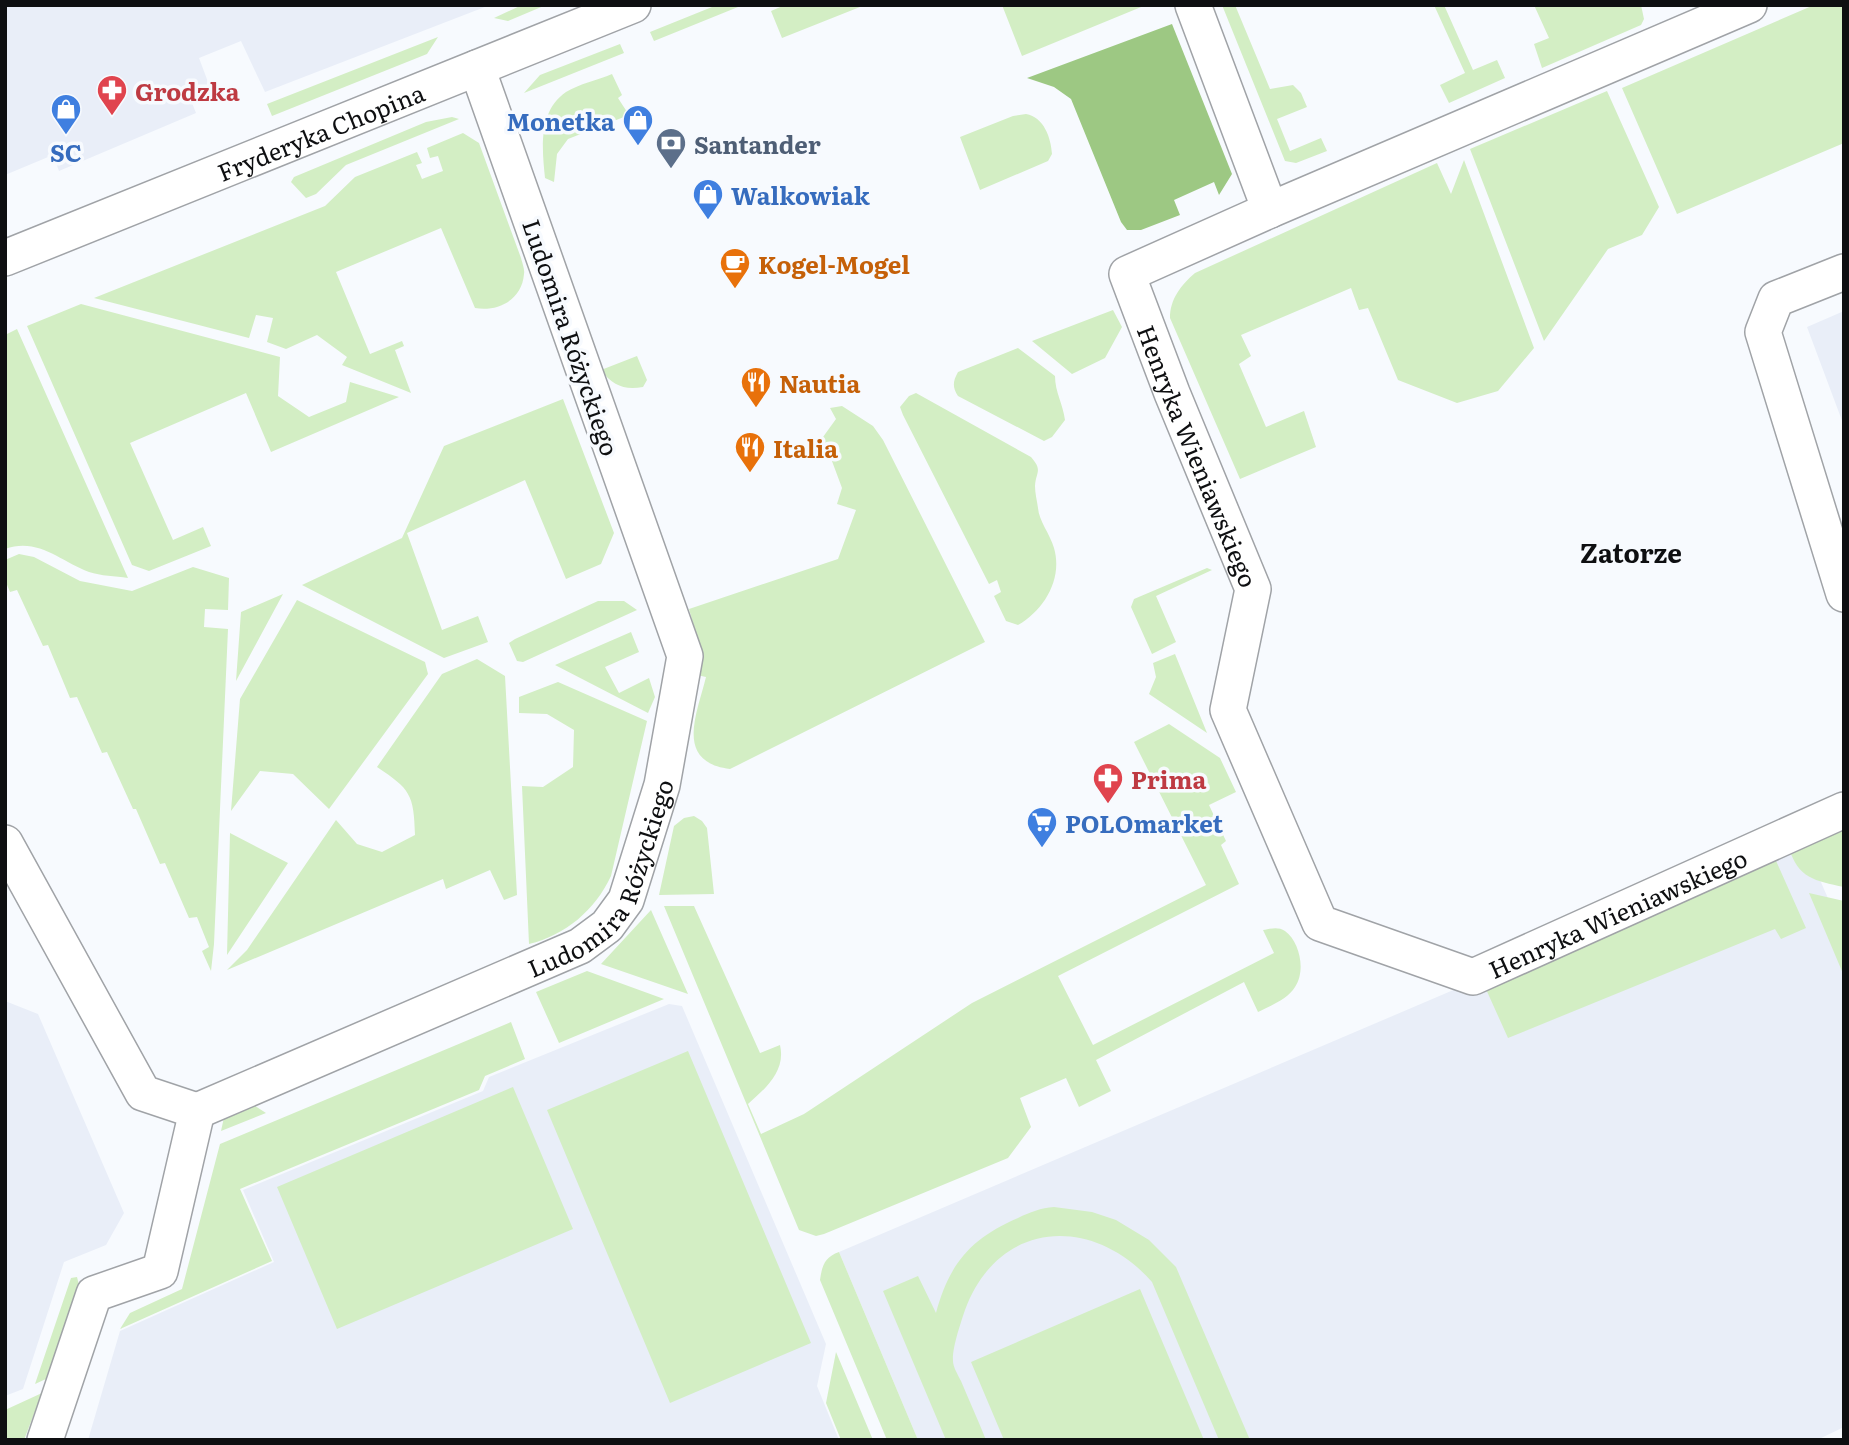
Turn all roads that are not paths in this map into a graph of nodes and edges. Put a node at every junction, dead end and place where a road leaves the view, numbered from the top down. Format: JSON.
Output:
{"nodes":[{"id":1,"x":634,"y":5,"type":"edge"},
{"id":2,"x":1193,"y":5,"type":"edge"},
{"id":3,"x":1749,"y":5,"type":"edge"},
{"id":4,"x":477,"y":68,"type":"junction"},
{"id":5,"x":1270,"y":210,"type":"junction"},
{"id":6,"x":5,"y":258,"type":"edge"},
{"id":7,"x":1844,"y":272,"type":"edge"},
{"id":8,"x":1844,"y":594,"type":"edge"},
{"id":9,"x":1844,"y":810,"type":"edge"},
{"id":10,"x":5,"y":843,"type":"edge"},
{"id":11,"x":197,"y":1111,"type":"junction"},
{"id":12,"x":45,"y":1440,"type":"edge"}],
"edges":[{"from":1,"to":4,"type":"street","name":"Fryderyka Chopina"},
{"from":2,"to":5,"type":"street"},
{"from":3,"to":5,"type":"street","name":"Henryka Wieniawskiego"},
{"from":4,"to":6,"type":"street","name":"Fryderyka Chopina"},
{"from":4,"to":11,"type":"street","name":"Ludomira Różyckiego"},
{"from":5,"to":9,"type":"street","name":"Henryka Wieniawskiego"},
{"from":7,"to":8,"type":"street"},
{"from":10,"to":11,"type":"street"},
{"from":11,"to":12,"type":"street"}]}
